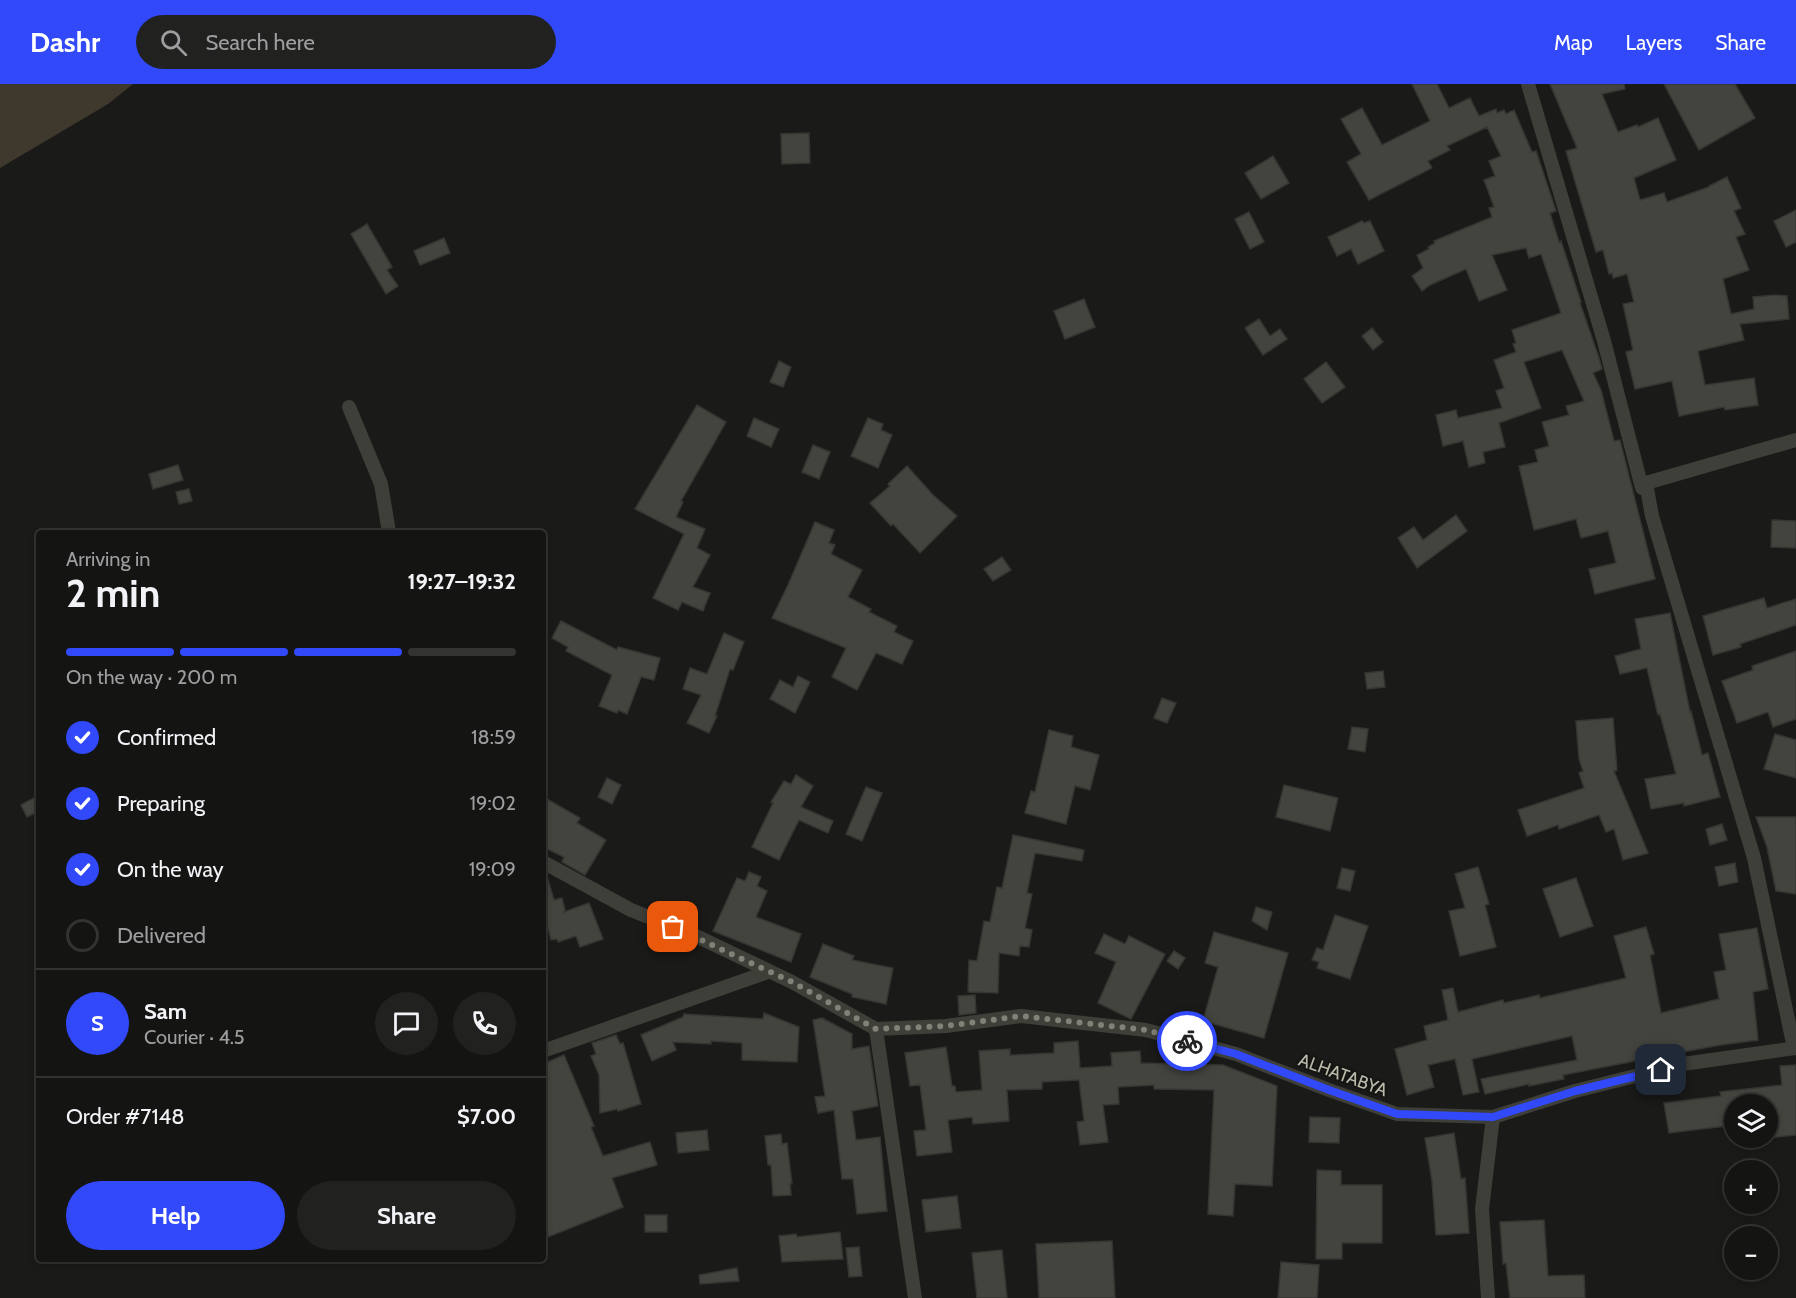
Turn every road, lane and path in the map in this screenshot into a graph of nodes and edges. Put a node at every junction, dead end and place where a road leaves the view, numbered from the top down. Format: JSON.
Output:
{"nodes":[{"id":1,"x":1528,"y":84,"type":"edge"},
{"id":2,"x":349,"y":407,"type":"dead end"},
{"id":3,"x":1796,"y":440,"type":"edge"},
{"id":4,"x":1646,"y":483,"type":"junction"},
{"id":5,"x":389,"y":530,"type":"edge"},
{"id":6,"x":546,"y":864,"type":"edge"},
{"id":7,"x":768,"y":972,"type":"junction"},
{"id":8,"x":876,"y":1029,"type":"junction"},
{"id":9,"x":1795,"y":1048,"type":"edge"},
{"id":10,"x":546,"y":1050,"type":"edge"},
{"id":11,"x":1493,"y":1117,"type":"junction"},
{"id":12,"x":915,"y":1298,"type":"edge"},
{"id":13,"x":1488,"y":1298,"type":"edge"}],
"edges":[{"from":1,"to":4,"type":"street"},
{"from":2,"to":5,"type":"street"},
{"from":3,"to":4,"type":"street"},
{"from":4,"to":9,"type":"street"},
{"from":6,"to":7,"type":"street"},
{"from":7,"to":8,"type":"street"},
{"from":7,"to":10,"type":"street"},
{"from":8,"to":11,"type":"street","name":"ALHATABYA"},
{"from":8,"to":12,"type":"street"},
{"from":9,"to":11,"type":"street","name":"ALHATABYA"},
{"from":11,"to":13,"type":"street"}]}
